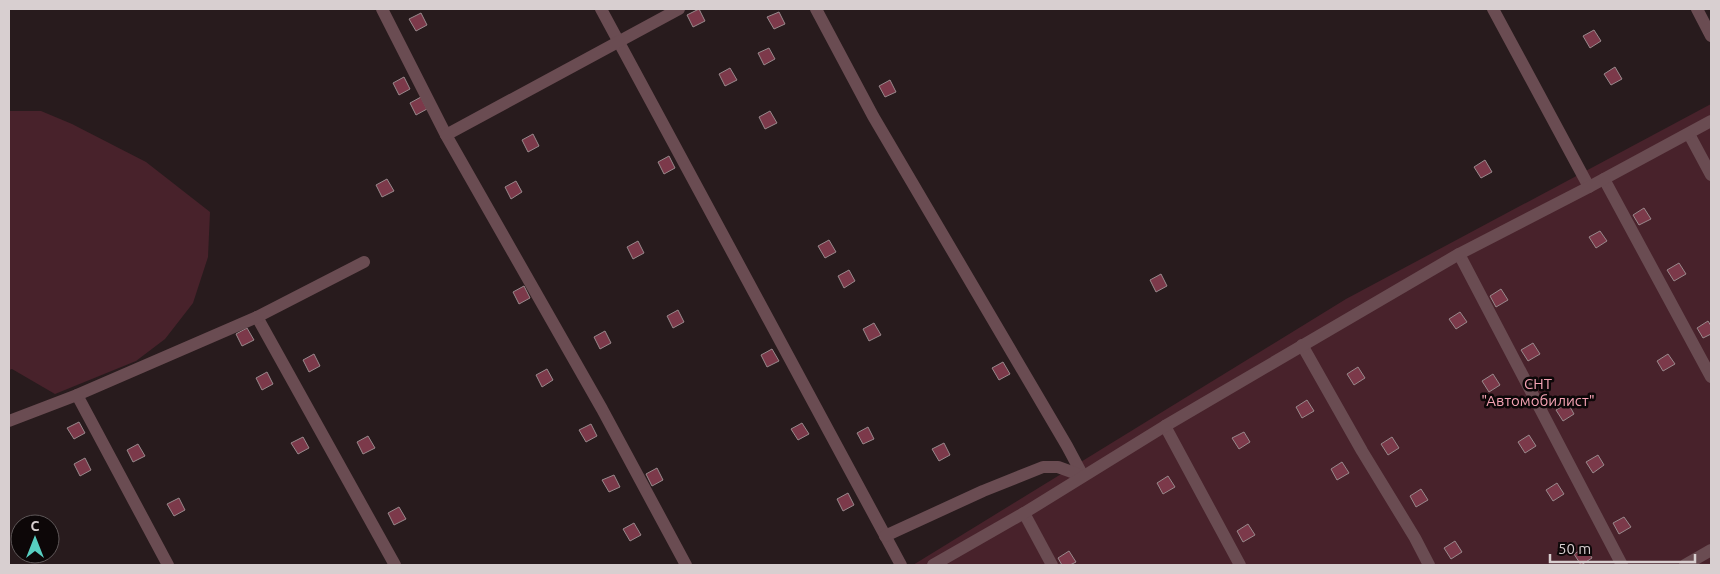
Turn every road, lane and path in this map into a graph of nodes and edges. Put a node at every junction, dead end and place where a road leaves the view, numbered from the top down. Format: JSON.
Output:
{"nodes":[{"id":1,"x":382,"y":9,"type":"edge"},
{"id":2,"x":601,"y":9,"type":"edge"},
{"id":3,"x":679,"y":9,"type":"edge"},
{"id":4,"x":816,"y":9,"type":"edge"},
{"id":5,"x":1492,"y":9,"type":"edge"},
{"id":6,"x":1697,"y":9,"type":"edge"},
{"id":7,"x":1711,"y":36,"type":"edge"},
{"id":8,"x":618,"y":43,"type":"junction"},
{"id":9,"x":1711,"y":121,"type":"edge"},
{"id":10,"x":1688,"y":134,"type":"junction"},
{"id":11,"x":446,"y":135,"type":"junction"},
{"id":12,"x":1711,"y":175,"type":"edge"},
{"id":13,"x":1604,"y":179,"type":"junction"},
{"id":14,"x":1589,"y":187,"type":"junction"},
{"id":15,"x":1459,"y":254,"type":"junction"},
{"id":16,"x":364,"y":262,"type":"dead end"},
{"id":17,"x":257,"y":317,"type":"junction"},
{"id":18,"x":1302,"y":346,"type":"junction"},
{"id":19,"x":1711,"y":377,"type":"edge"},
{"id":20,"x":76,"y":395,"type":"junction"},
{"id":21,"x":9,"y":421,"type":"edge"},
{"id":22,"x":1165,"y":426,"type":"junction"},
{"id":23,"x":1084,"y":476,"type":"junction"},
{"id":24,"x":1024,"y":513,"type":"junction"},
{"id":25,"x":885,"y":536,"type":"junction"},
{"id":26,"x":1711,"y":550,"type":"edge"},
{"id":27,"x":168,"y":565,"type":"edge"},
{"id":28,"x":395,"y":565,"type":"edge"},
{"id":29,"x":686,"y":565,"type":"edge"},
{"id":30,"x":901,"y":565,"type":"edge"},
{"id":31,"x":933,"y":565,"type":"edge"},
{"id":32,"x":1052,"y":565,"type":"edge"},
{"id":33,"x":1240,"y":565,"type":"edge"},
{"id":34,"x":1429,"y":565,"type":"edge"},
{"id":35,"x":1622,"y":565,"type":"edge"},
{"id":36,"x":1685,"y":565,"type":"edge"}],
"edges":[{"from":1,"to":11,"type":"street"},
{"from":2,"to":8,"type":"street"},
{"from":3,"to":8,"type":"street"},
{"from":4,"to":23,"type":"street"},
{"from":5,"to":14,"type":"street"},
{"from":6,"to":7,"type":"street"},
{"from":8,"to":11,"type":"street"},
{"from":8,"to":25,"type":"street"},
{"from":9,"to":10,"type":"street"},
{"from":10,"to":12,"type":"street"},
{"from":10,"to":13,"type":"street"},
{"from":11,"to":29,"type":"street"},
{"from":13,"to":14,"type":"street"},
{"from":13,"to":19,"type":"street"},
{"from":14,"to":15,"type":"street"},
{"from":15,"to":18,"type":"street"},
{"from":15,"to":35,"type":"street"},
{"from":16,"to":17,"type":"street"},
{"from":17,"to":20,"type":"street"},
{"from":17,"to":28,"type":"street"},
{"from":18,"to":22,"type":"street"},
{"from":18,"to":34,"type":"street"},
{"from":20,"to":21,"type":"street"},
{"from":20,"to":27,"type":"street"},
{"from":22,"to":23,"type":"street"},
{"from":22,"to":33,"type":"street"},
{"from":23,"to":24,"type":"street"},
{"from":23,"to":25,"type":"street"},
{"from":24,"to":31,"type":"street"},
{"from":24,"to":32,"type":"street"},
{"from":25,"to":30,"type":"street"},
{"from":26,"to":36,"type":"street"}]}
